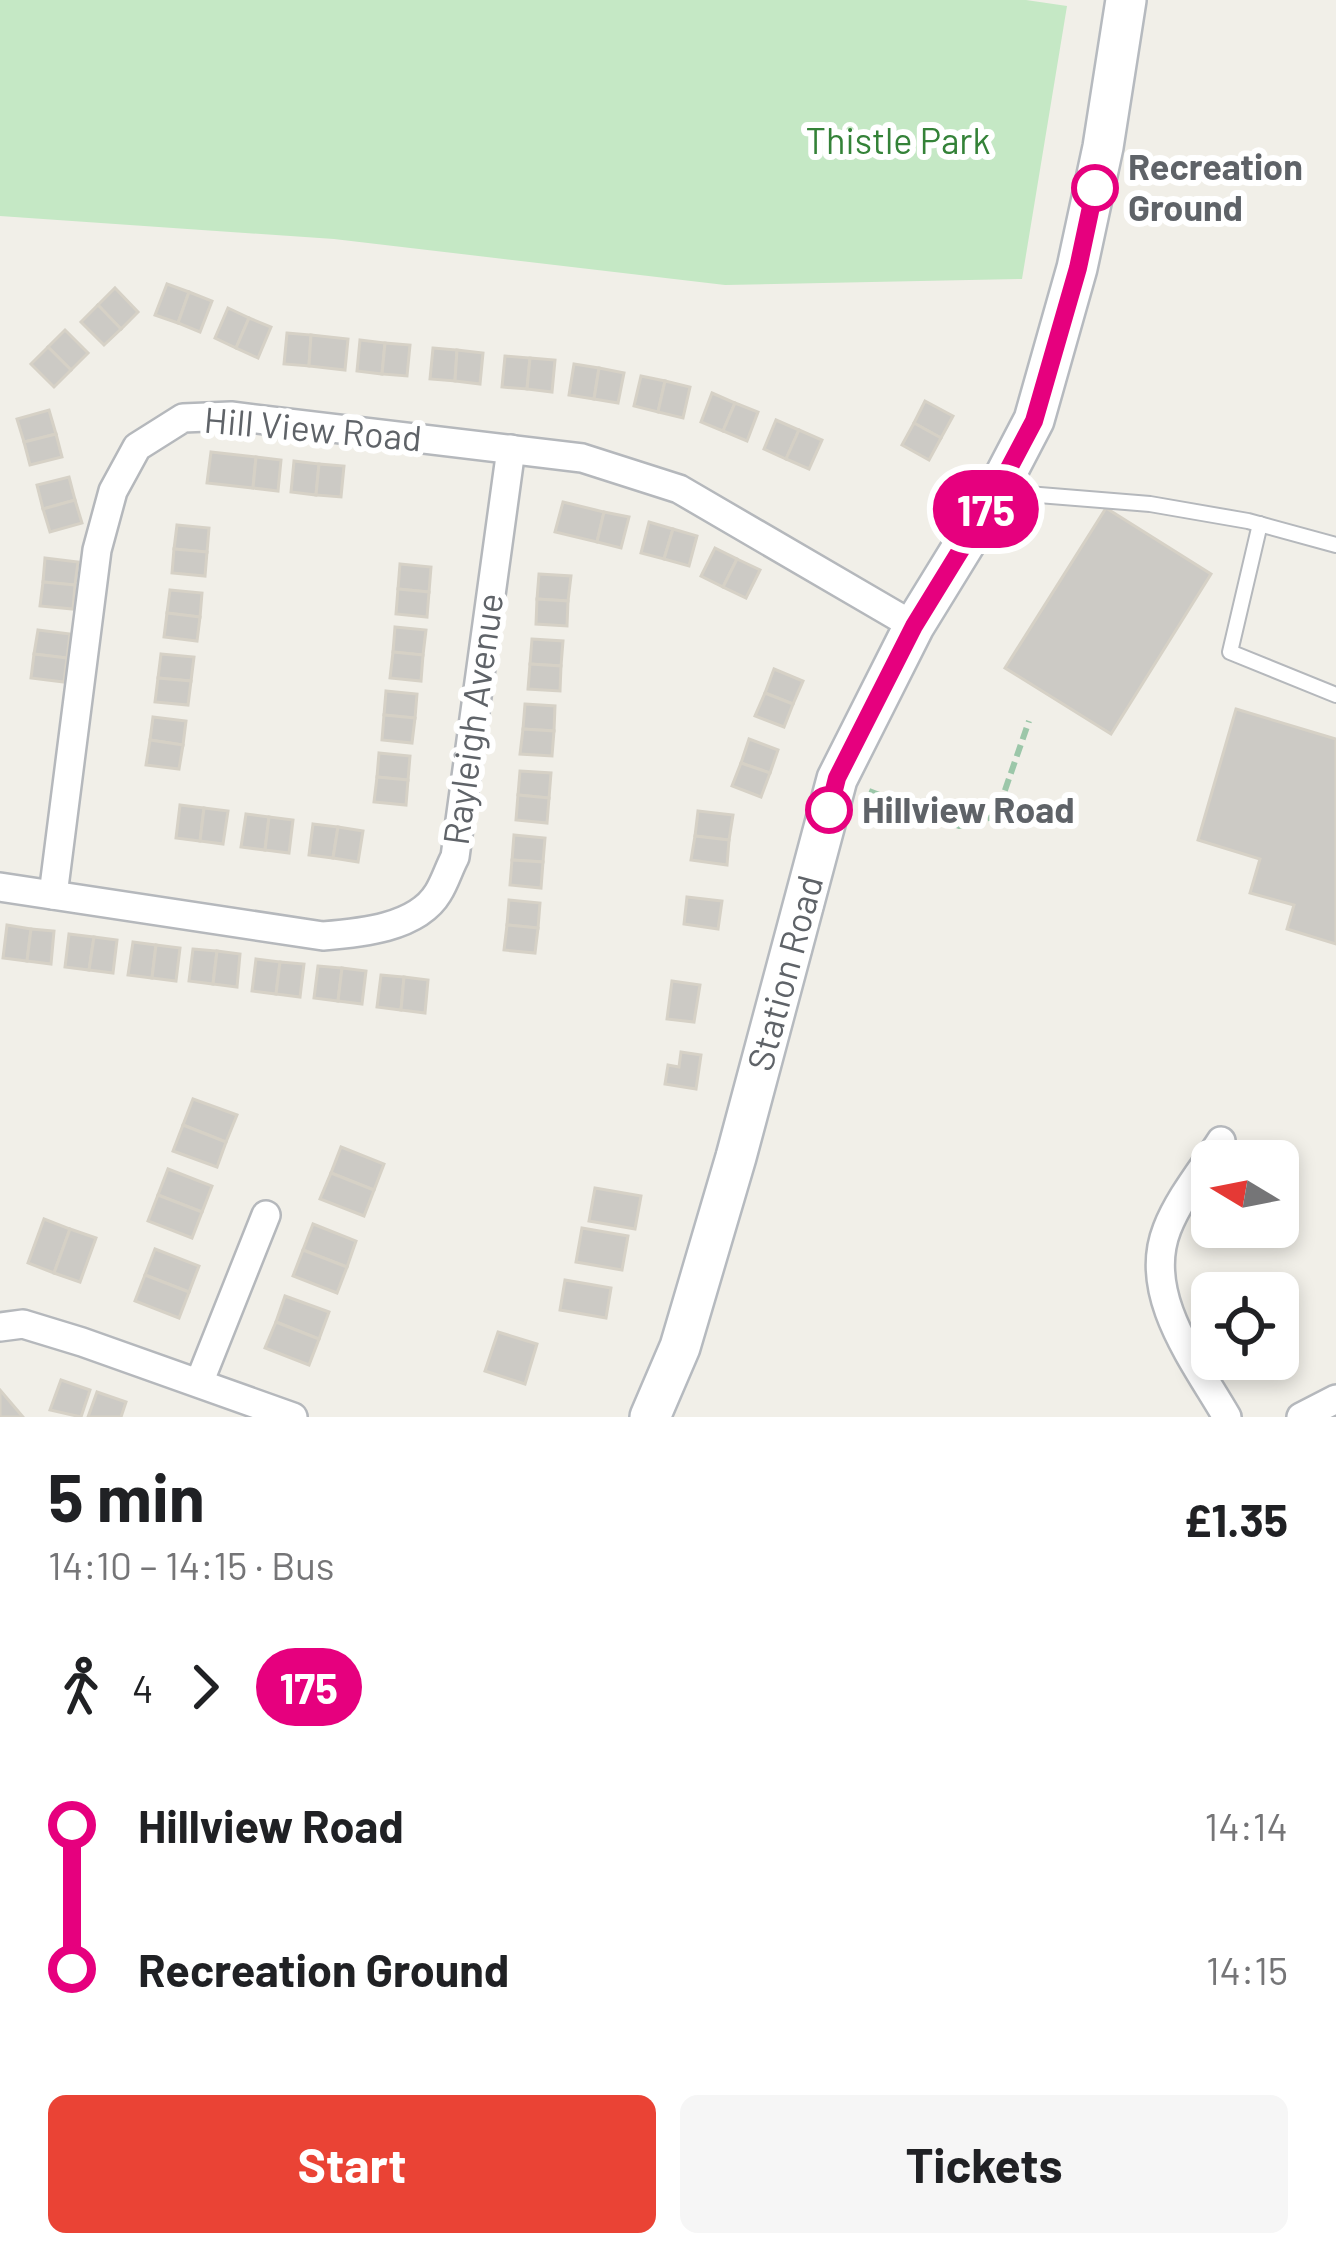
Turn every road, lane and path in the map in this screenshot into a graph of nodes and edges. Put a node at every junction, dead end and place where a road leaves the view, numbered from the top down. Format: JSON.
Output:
{"nodes":[{"id":1,"x":1126,"y":0,"type":"edge"},
{"id":2,"x":511,"y":449,"type":"junction"},
{"id":3,"x":997,"y":491,"type":"junction"},
{"id":4,"x":1260,"y":524,"type":"junction"},
{"id":5,"x":1336,"y":544,"type":"edge"},
{"id":6,"x":914,"y":626,"type":"junction"},
{"id":7,"x":1336,"y":694,"type":"edge"},
{"id":8,"x":1029,"y":722,"type":"dead end"},
{"id":9,"x":837,"y":778,"type":"junction"},
{"id":10,"x":0,"y":887,"type":"edge"},
{"id":11,"x":52,"y":895,"type":"junction"},
{"id":12,"x":1191,"y":1191,"type":"edge"},
{"id":13,"x":266,"y":1215,"type":"dead end"},
{"id":14,"x":0,"y":1327,"type":"edge"},
{"id":15,"x":200,"y":1384,"type":"junction"},
{"id":16,"x":1336,"y":1399,"type":"edge"},
{"id":17,"x":288,"y":1416,"type":"edge"},
{"id":18,"x":650,"y":1417,"type":"edge"},
{"id":19,"x":1227,"y":1417,"type":"edge"},
{"id":20,"x":1301,"y":1417,"type":"edge"}],
"edges":[{"from":1,"to":3,"type":"main road","name":"Station Road"},
{"from":2,"to":6,"type":"street","name":"Hill View Road"},
{"from":2,"to":11,"type":"street","name":"Hill View Road"},
{"from":2,"to":11,"type":"street","name":"Rayleigh Avenue"},
{"from":3,"to":4,"type":"lane"},
{"from":3,"to":6,"type":"main road","name":"Station Road"},
{"from":4,"to":5,"type":"lane"},
{"from":4,"to":7,"type":"lane"},
{"from":6,"to":9,"type":"main road","name":"Station Road"},
{"from":8,"to":9,"type":"path"},
{"from":9,"to":18,"type":"main road","name":"Station Road"},
{"from":10,"to":11,"type":"street","name":"Rayleigh Avenue"},
{"from":12,"to":19,"type":"street"},
{"from":13,"to":15,"type":"street"},
{"from":14,"to":15,"type":"street"},
{"from":15,"to":17,"type":"street"},
{"from":16,"to":20,"type":"street"}]}
